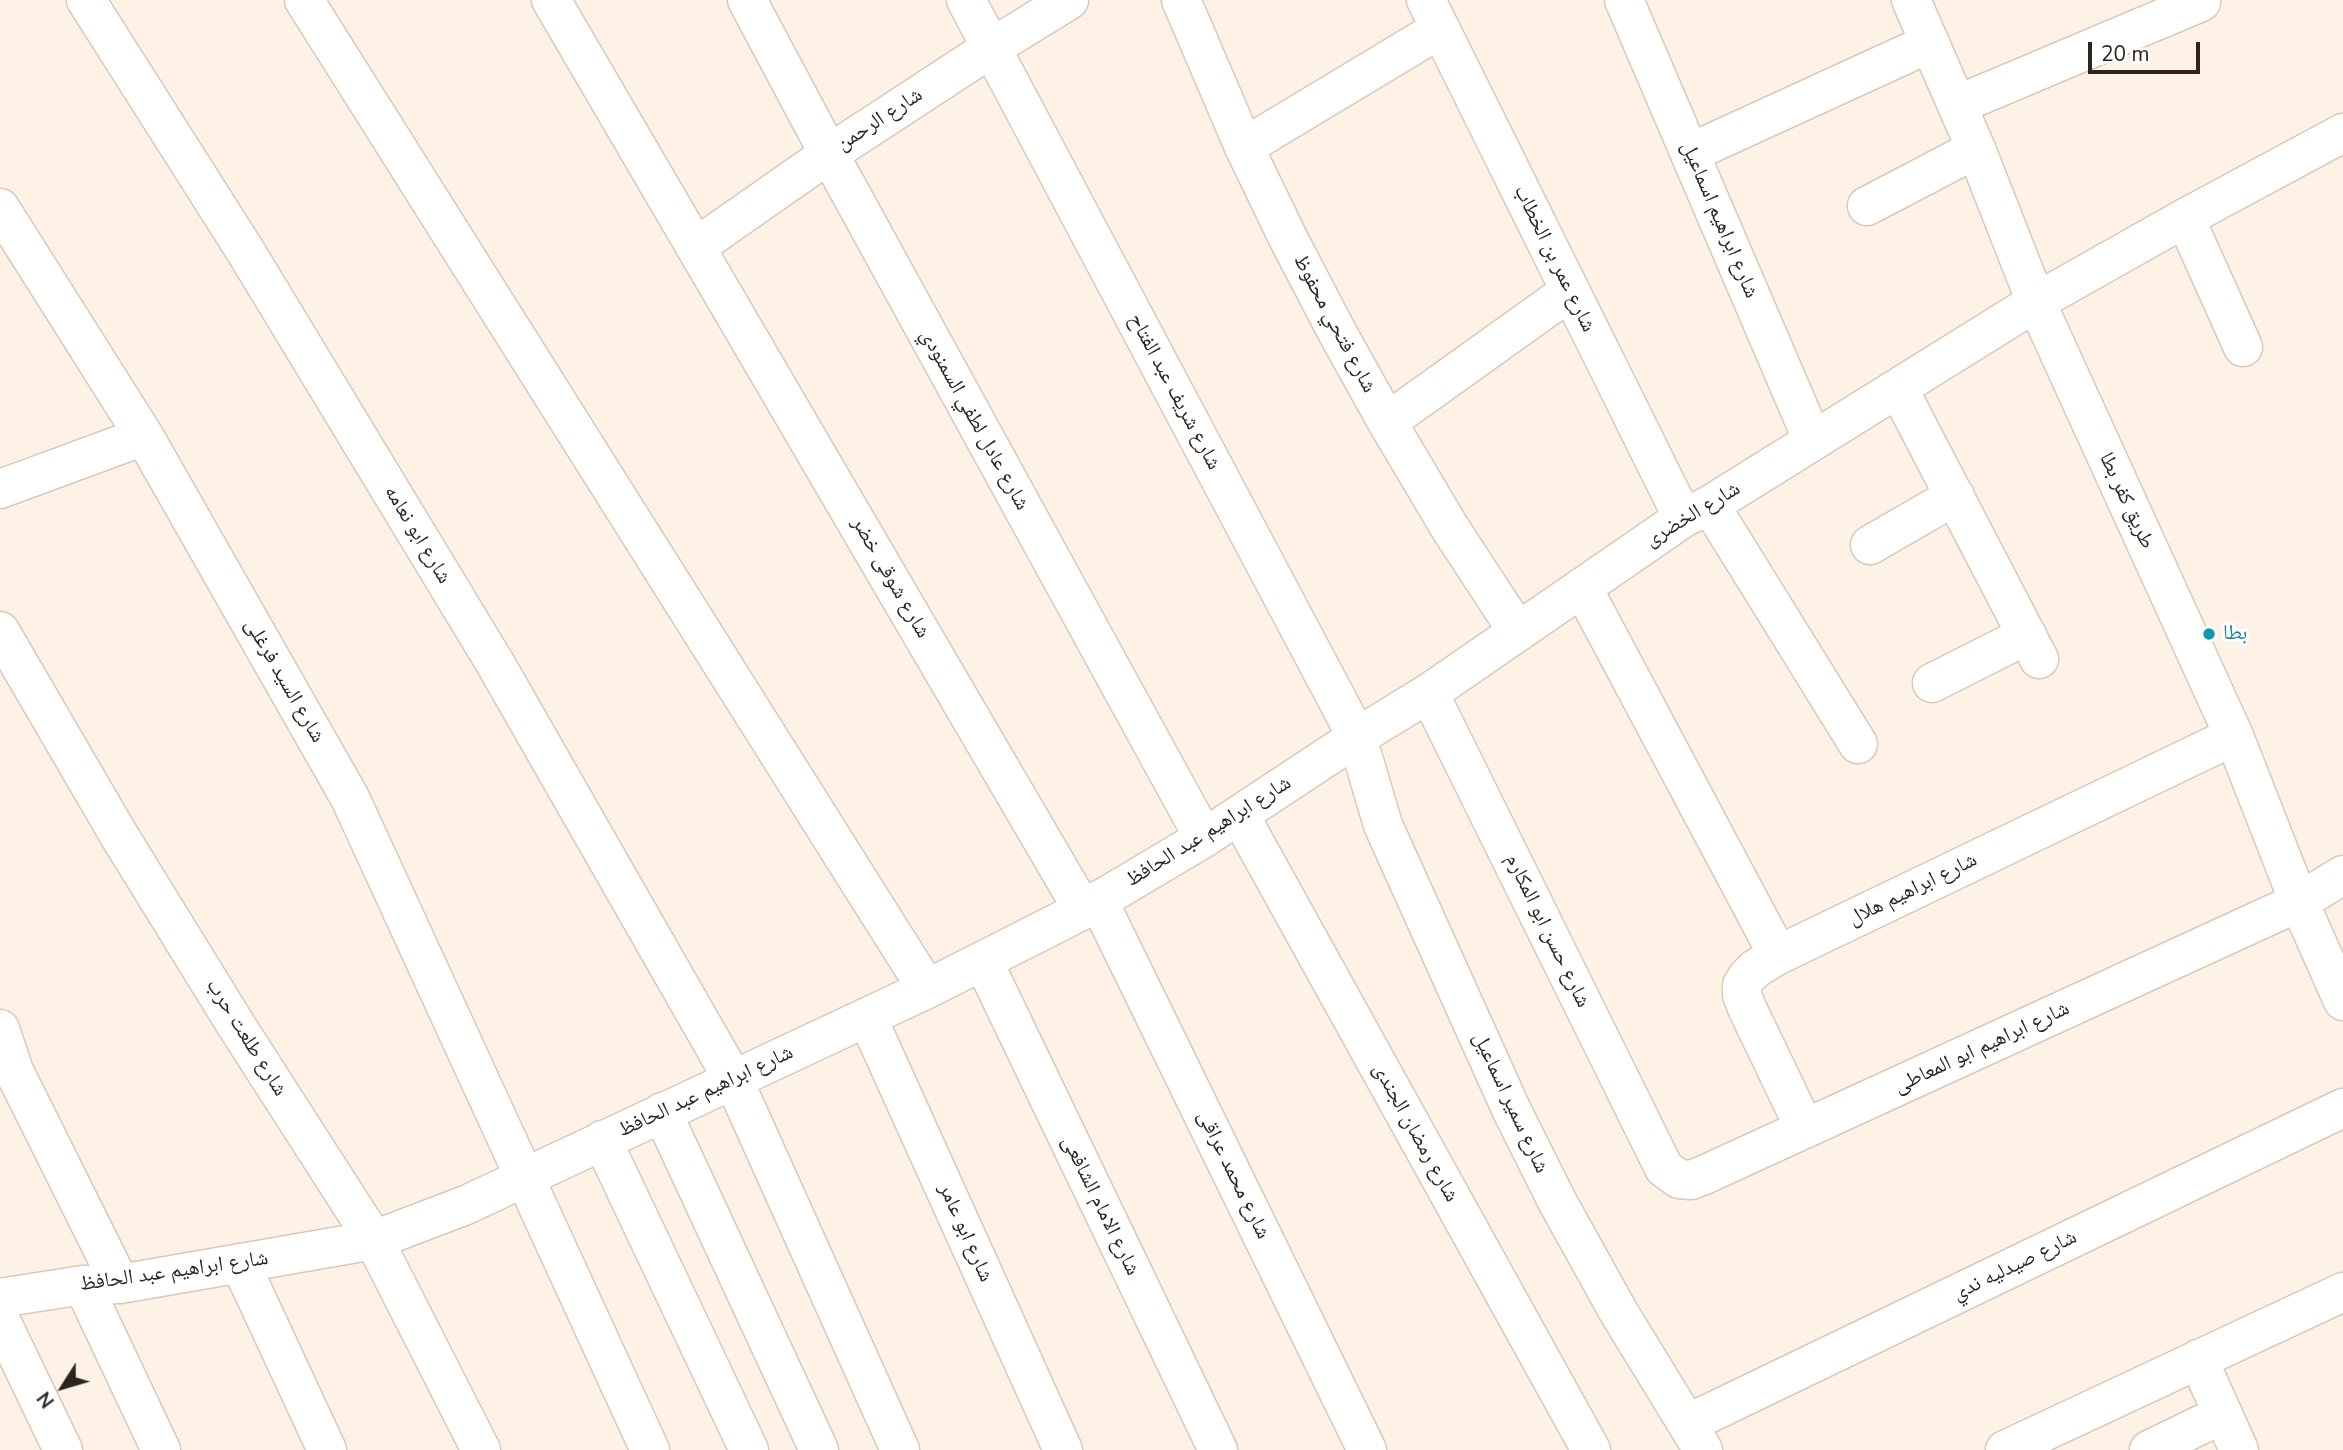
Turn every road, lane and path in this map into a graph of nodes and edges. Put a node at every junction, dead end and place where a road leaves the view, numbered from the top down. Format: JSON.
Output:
{"nodes":[{"id":1,"x":86,"y":0,"type":"edge"},
{"id":2,"x":304,"y":0,"type":"edge"},
{"id":3,"x":551,"y":0,"type":"edge"},
{"id":4,"x":747,"y":0,"type":"edge"},
{"id":5,"x":966,"y":0,"type":"edge"},
{"id":6,"x":1069,"y":0,"type":"edge"},
{"id":7,"x":1181,"y":0,"type":"edge"},
{"id":8,"x":1624,"y":0,"type":"edge"},
{"id":9,"x":1911,"y":0,"type":"edge"},
{"id":10,"x":2201,"y":2,"type":"dead end"},
{"id":11,"x":1433,"y":14,"type":"edge"},
{"id":12,"x":1930,"y":43,"type":"junction"},
{"id":13,"x":991,"y":48,"type":"junction"},
{"id":14,"x":1956,"y":105,"type":"junction"},
{"id":15,"x":2343,"y":133,"type":"edge"},
{"id":16,"x":1244,"y":147,"type":"junction"},
{"id":17,"x":1976,"y":149,"type":"junction"},
{"id":18,"x":1690,"y":153,"type":"junction"},
{"id":19,"x":829,"y":154,"type":"junction"},
{"id":20,"x":1867,"y":206,"type":"dead end"},
{"id":21,"x":0,"y":208,"type":"edge"},
{"id":22,"x":2185,"y":218,"type":"junction"},
{"id":23,"x":696,"y":247,"type":"junction"},
{"id":24,"x":1570,"y":290,"type":"junction"},
{"id":25,"x":2036,"y":302,"type":"junction"},
{"id":26,"x":2243,"y":347,"type":"dead end"},
{"id":27,"x":1898,"y":388,"type":"junction"},
{"id":28,"x":1387,"y":422,"type":"junction"},
{"id":29,"x":144,"y":436,"type":"junction"},
{"id":30,"x":1813,"y":441,"type":"junction"},
{"id":31,"x":0,"y":489,"type":"edge"},
{"id":32,"x":1955,"y":496,"type":"junction"},
{"id":33,"x":1697,"y":511,"type":"junction"},
{"id":34,"x":1870,"y":545,"type":"dead end"},
{"id":35,"x":1582,"y":587,"type":"junction"},
{"id":36,"x":0,"y":631,"type":"edge"},
{"id":37,"x":1518,"y":632,"type":"junction"},
{"id":38,"x":1932,"y":683,"type":"dead end"},
{"id":39,"x":1429,"y":693,"type":"junction"},
{"id":40,"x":2234,"y":736,"type":"junction"},
{"id":41,"x":1357,"y":737,"type":"junction"},
{"id":42,"x":1858,"y":744,"type":"dead end"},
{"id":43,"x":1240,"y":816,"type":"junction"},
{"id":44,"x":1204,"y":838,"type":"junction"},
{"id":45,"x":2343,"y":874,"type":"edge"},
{"id":46,"x":2299,"y":902,"type":"junction"},
{"id":47,"x":1091,"y":905,"type":"junction"},
{"id":48,"x":1778,"y":956,"type":"junction"},
{"id":49,"x":982,"y":961,"type":"junction"},
{"id":50,"x":927,"y":989,"type":"junction"},
{"id":51,"x":2343,"y":1002,"type":"edge"},
{"id":52,"x":867,"y":1017,"type":"junction"},
{"id":53,"x":0,"y":1029,"type":"edge"},
{"id":54,"x":7,"y":1073,"type":"edge"},
{"id":55,"x":733,"y":1079,"type":"junction"},
{"id":56,"x":2343,"y":1108,"type":"edge"},
{"id":57,"x":662,"y":1112,"type":"junction"},
{"id":58,"x":1805,"y":1129,"type":"junction"},
{"id":59,"x":602,"y":1140,"type":"junction"},
{"id":60,"x":1664,"y":1168,"type":"joint"},
{"id":61,"x":526,"y":1176,"type":"junction"},
{"id":62,"x":374,"y":1240,"type":"junction"},
{"id":63,"x":240,"y":1264,"type":"junction"},
{"id":64,"x":102,"y":1285,"type":"junction"},
{"id":65,"x":2343,"y":1292,"type":"edge"},
{"id":66,"x":0,"y":1298,"type":"edge"},
{"id":67,"x":0,"y":1319,"type":"edge"},
{"id":68,"x":2198,"y":1359,"type":"junction"},
{"id":69,"x":2223,"y":1414,"type":"junction"},
{"id":70,"x":1695,"y":1437,"type":"edge"},
{"id":71,"x":63,"y":1450,"type":"edge"},
{"id":72,"x":161,"y":1450,"type":"edge"},
{"id":73,"x":327,"y":1450,"type":"edge"},
{"id":74,"x":481,"y":1450,"type":"edge"},
{"id":75,"x":650,"y":1450,"type":"edge"},
{"id":76,"x":749,"y":1450,"type":"edge"},
{"id":77,"x":819,"y":1450,"type":"edge"},
{"id":78,"x":900,"y":1450,"type":"edge"},
{"id":79,"x":1063,"y":1450,"type":"edge"},
{"id":80,"x":1219,"y":1450,"type":"edge"},
{"id":81,"x":1367,"y":1450,"type":"edge"},
{"id":82,"x":1591,"y":1450,"type":"edge"},
{"id":83,"x":2005,"y":1450,"type":"edge"},
{"id":84,"x":2149,"y":1450,"type":"edge"},
{"id":85,"x":2239,"y":1450,"type":"edge"}],
"edges":[{"from":1,"to":55,"type":"street","name":"شارع ابو نعامه"},
{"from":2,"to":50,"type":"street"},
{"from":3,"to":23,"type":"street","name":"شارع شوقى خضر"},
{"from":4,"to":19,"type":"street","name":"شارع عادل لطفي السمنودي"},
{"from":5,"to":13,"type":"street","name":"شارع شريف عبد الفتاح"},
{"from":6,"to":13,"type":"street","name":"شارع الرحمن"},
{"from":7,"to":16,"type":"street","name":"شارع فتحي محفوظ"},
{"from":8,"to":18,"type":"street","name":"شارع ابراهيم اسماعيل"},
{"from":9,"to":12,"type":"street","name":"طريق كفر بطا"},
{"from":10,"to":14,"type":"street"},
{"from":11,"to":16,"type":"street"},
{"from":11,"to":24,"type":"street","name":"شارع عمر بن الخطاب"},
{"from":12,"to":14,"type":"street","name":"طريق كفر بطا"},
{"from":12,"to":18,"type":"street"},
{"from":13,"to":19,"type":"street","name":"شارع الرحمن"},
{"from":13,"to":41,"type":"street","name":"شارع شريف عبد الفتاح"},
{"from":14,"to":17,"type":"street","name":"طريق كفر بطا"},
{"from":15,"to":22,"type":"street","name":"شارع الخضرى"},
{"from":16,"to":28,"type":"street","name":"شارع فتحي محفوظ"},
{"from":17,"to":20,"type":"street"},
{"from":17,"to":25,"type":"street","name":"طريق كفر بطا"},
{"from":18,"to":30,"type":"street","name":"شارع ابراهيم اسماعيل"},
{"from":19,"to":23,"type":"street","name":"شارع الرحمن"},
{"from":19,"to":44,"type":"street","name":"شارع عادل لطفي السمنودي"},
{"from":21,"to":29,"type":"street","name":"شارع السيد فرغلى"},
{"from":22,"to":25,"type":"street","name":"شارع الخضرى"},
{"from":22,"to":26,"type":"street"},
{"from":23,"to":47,"type":"street","name":"شارع شوقى خضر"},
{"from":24,"to":28,"type":"street"},
{"from":24,"to":33,"type":"street","name":"شارع عمر بن الخطاب"},
{"from":25,"to":27,"type":"street","name":"شارع الخضرى"},
{"from":25,"to":40,"type":"street","name":"طريق كفر بطا"},
{"from":27,"to":30,"type":"street","name":"شارع الخضرى"},
{"from":27,"to":32,"type":"street"},
{"from":28,"to":37,"type":"street","name":"شارع فتحي محفوظ"},
{"from":29,"to":31,"type":"street"},
{"from":29,"to":61,"type":"street","name":"شارع السيد فرغلى"},
{"from":30,"to":33,"type":"street","name":"شارع الخضرى"},
{"from":32,"to":34,"type":"street"},
{"from":32,"to":38,"type":"street"},
{"from":33,"to":35,"type":"street","name":"شارع الخضرى"},
{"from":33,"to":42,"type":"street","name":"شارع عمر بن الخطاب"},
{"from":35,"to":37,"type":"street","name":"شارع الخضرى"},
{"from":35,"to":48,"type":"street"},
{"from":36,"to":62,"type":"street","name":"شارع طلعت حرب"},
{"from":37,"to":39,"type":"street","name":"شارع الخضرى"},
{"from":39,"to":41,"type":"street","name":"شارع الخضرى"},
{"from":39,"to":60,"type":"street","name":"شارع حسن ابو المكارم"},
{"from":40,"to":46,"type":"street","name":"طريق كفر بطا"},
{"from":40,"to":48,"type":"street","name":"شارع ابراهيم هلال"},
{"from":41,"to":43,"type":"street","name":"شارع ابراهيم عبد الحافظ"},
{"from":41,"to":70,"type":"street","name":"شارع سمير اسماعيل"},
{"from":43,"to":44,"type":"street","name":"شارع ابراهيم عبد الحافظ"},
{"from":43,"to":82,"type":"street","name":"شارع رمضان الجندى"},
{"from":44,"to":47,"type":"street","name":"شارع ابراهيم عبد الحافظ"},
{"from":45,"to":46,"type":"street","name":"شارع ابراهيم ابو المعاطى"},
{"from":46,"to":51,"type":"street","name":"طريق كفر بطا"},
{"from":46,"to":58,"type":"street","name":"شارع ابراهيم ابو المعاطى"},
{"from":47,"to":49,"type":"street","name":"شارع ابراهيم عبد الحافظ"},
{"from":47,"to":81,"type":"street","name":"شارع محمد عراقى"},
{"from":48,"to":58,"type":"street","name":"شارع ابراهيم هلال"},
{"from":49,"to":50,"type":"street","name":"شارع ابراهيم عبد الحافظ"},
{"from":49,"to":80,"type":"street","name":"شارع الامام الشافعى"},
{"from":50,"to":52,"type":"street","name":"شارع ابراهيم عبد الحافظ"},
{"from":52,"to":55,"type":"street","name":"شارع ابراهيم عبد الحافظ"},
{"from":52,"to":79,"type":"street","name":"شارع ابو عامر"},
{"from":53,"to":54,"type":"street"},
{"from":54,"to":64,"type":"street"},
{"from":55,"to":57,"type":"street","name":"شارع ابراهيم عبد الحافظ"},
{"from":55,"to":78,"type":"street","name":"شارع ابو نعامه"},
{"from":56,"to":70,"type":"street","name":"شارع صيدليه ندي"},
{"from":57,"to":59,"type":"street","name":"شارع ابراهيم عبد الحافظ"},
{"from":57,"to":77,"type":"street"},
{"from":58,"to":60,"type":"street","name":"شارع ابراهيم ابو المعاطى"},
{"from":59,"to":61,"type":"street","name":"شارع ابراهيم عبد الحافظ"},
{"from":59,"to":76,"type":"street"},
{"from":61,"to":62,"type":"street","name":"شارع ابراهيم عبد الحافظ"},
{"from":61,"to":75,"type":"street","name":"شارع السيد فرغلى"},
{"from":62,"to":63,"type":"street","name":"شارع ابراهيم عبد الحافظ"},
{"from":62,"to":74,"type":"street","name":"شارع طلعت حرب"},
{"from":63,"to":64,"type":"street","name":"شارع ابراهيم عبد الحافظ"},
{"from":63,"to":73,"type":"street"},
{"from":64,"to":66,"type":"street","name":"شارع ابراهيم عبد الحافظ"},
{"from":64,"to":72,"type":"street"},
{"from":65,"to":68,"type":"street"},
{"from":67,"to":71,"type":"street"},
{"from":68,"to":69,"type":"street"},
{"from":68,"to":83,"type":"street"},
{"from":69,"to":84,"type":"street"},
{"from":69,"to":85,"type":"street"}]}
